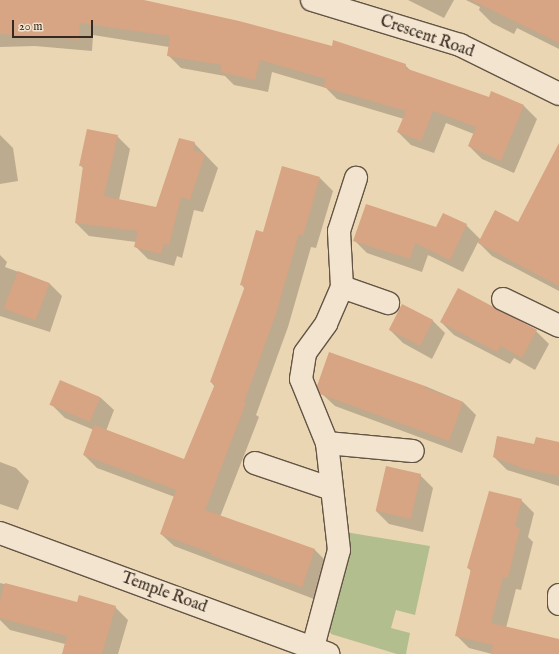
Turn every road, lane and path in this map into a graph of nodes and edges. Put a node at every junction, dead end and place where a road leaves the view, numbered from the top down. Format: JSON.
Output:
{"nodes":[{"id":1,"x":312,"y":0,"type":"edge"},
{"id":2,"x":559,"y":94,"type":"edge"},
{"id":3,"x":356,"y":178,"type":"dead end"},
{"id":4,"x":342,"y":287,"type":"junction"},
{"id":5,"x":503,"y":299,"type":"dead end"},
{"id":6,"x":388,"y":304,"type":"dead end"},
{"id":7,"x":559,"y":326,"type":"edge"},
{"id":8,"x":327,"y":443,"type":"junction"},
{"id":9,"x":413,"y":451,"type":"dead end"},
{"id":10,"x":254,"y":463,"type":"dead end"},
{"id":11,"x":332,"y":489,"type":"junction"},
{"id":12,"x":0,"y":533,"type":"edge"},
{"id":13,"x":559,"y":595,"type":"edge"},
{"id":14,"x":559,"y":604,"type":"edge"},
{"id":15,"x":321,"y":651,"type":"edge"}],
"edges":[{"from":1,"to":2,"type":"street","name":"Crescent Road"},
{"from":3,"to":4,"type":"street"},
{"from":4,"to":6,"type":"street"},
{"from":4,"to":8,"type":"street"},
{"from":5,"to":7,"type":"street"},
{"from":8,"to":9,"type":"street"},
{"from":8,"to":11,"type":"street"},
{"from":10,"to":11,"type":"street"},
{"from":11,"to":15,"type":"street"},
{"from":12,"to":15,"type":"street","name":"Temple Road"},
{"from":13,"to":14,"type":"street"}]}
